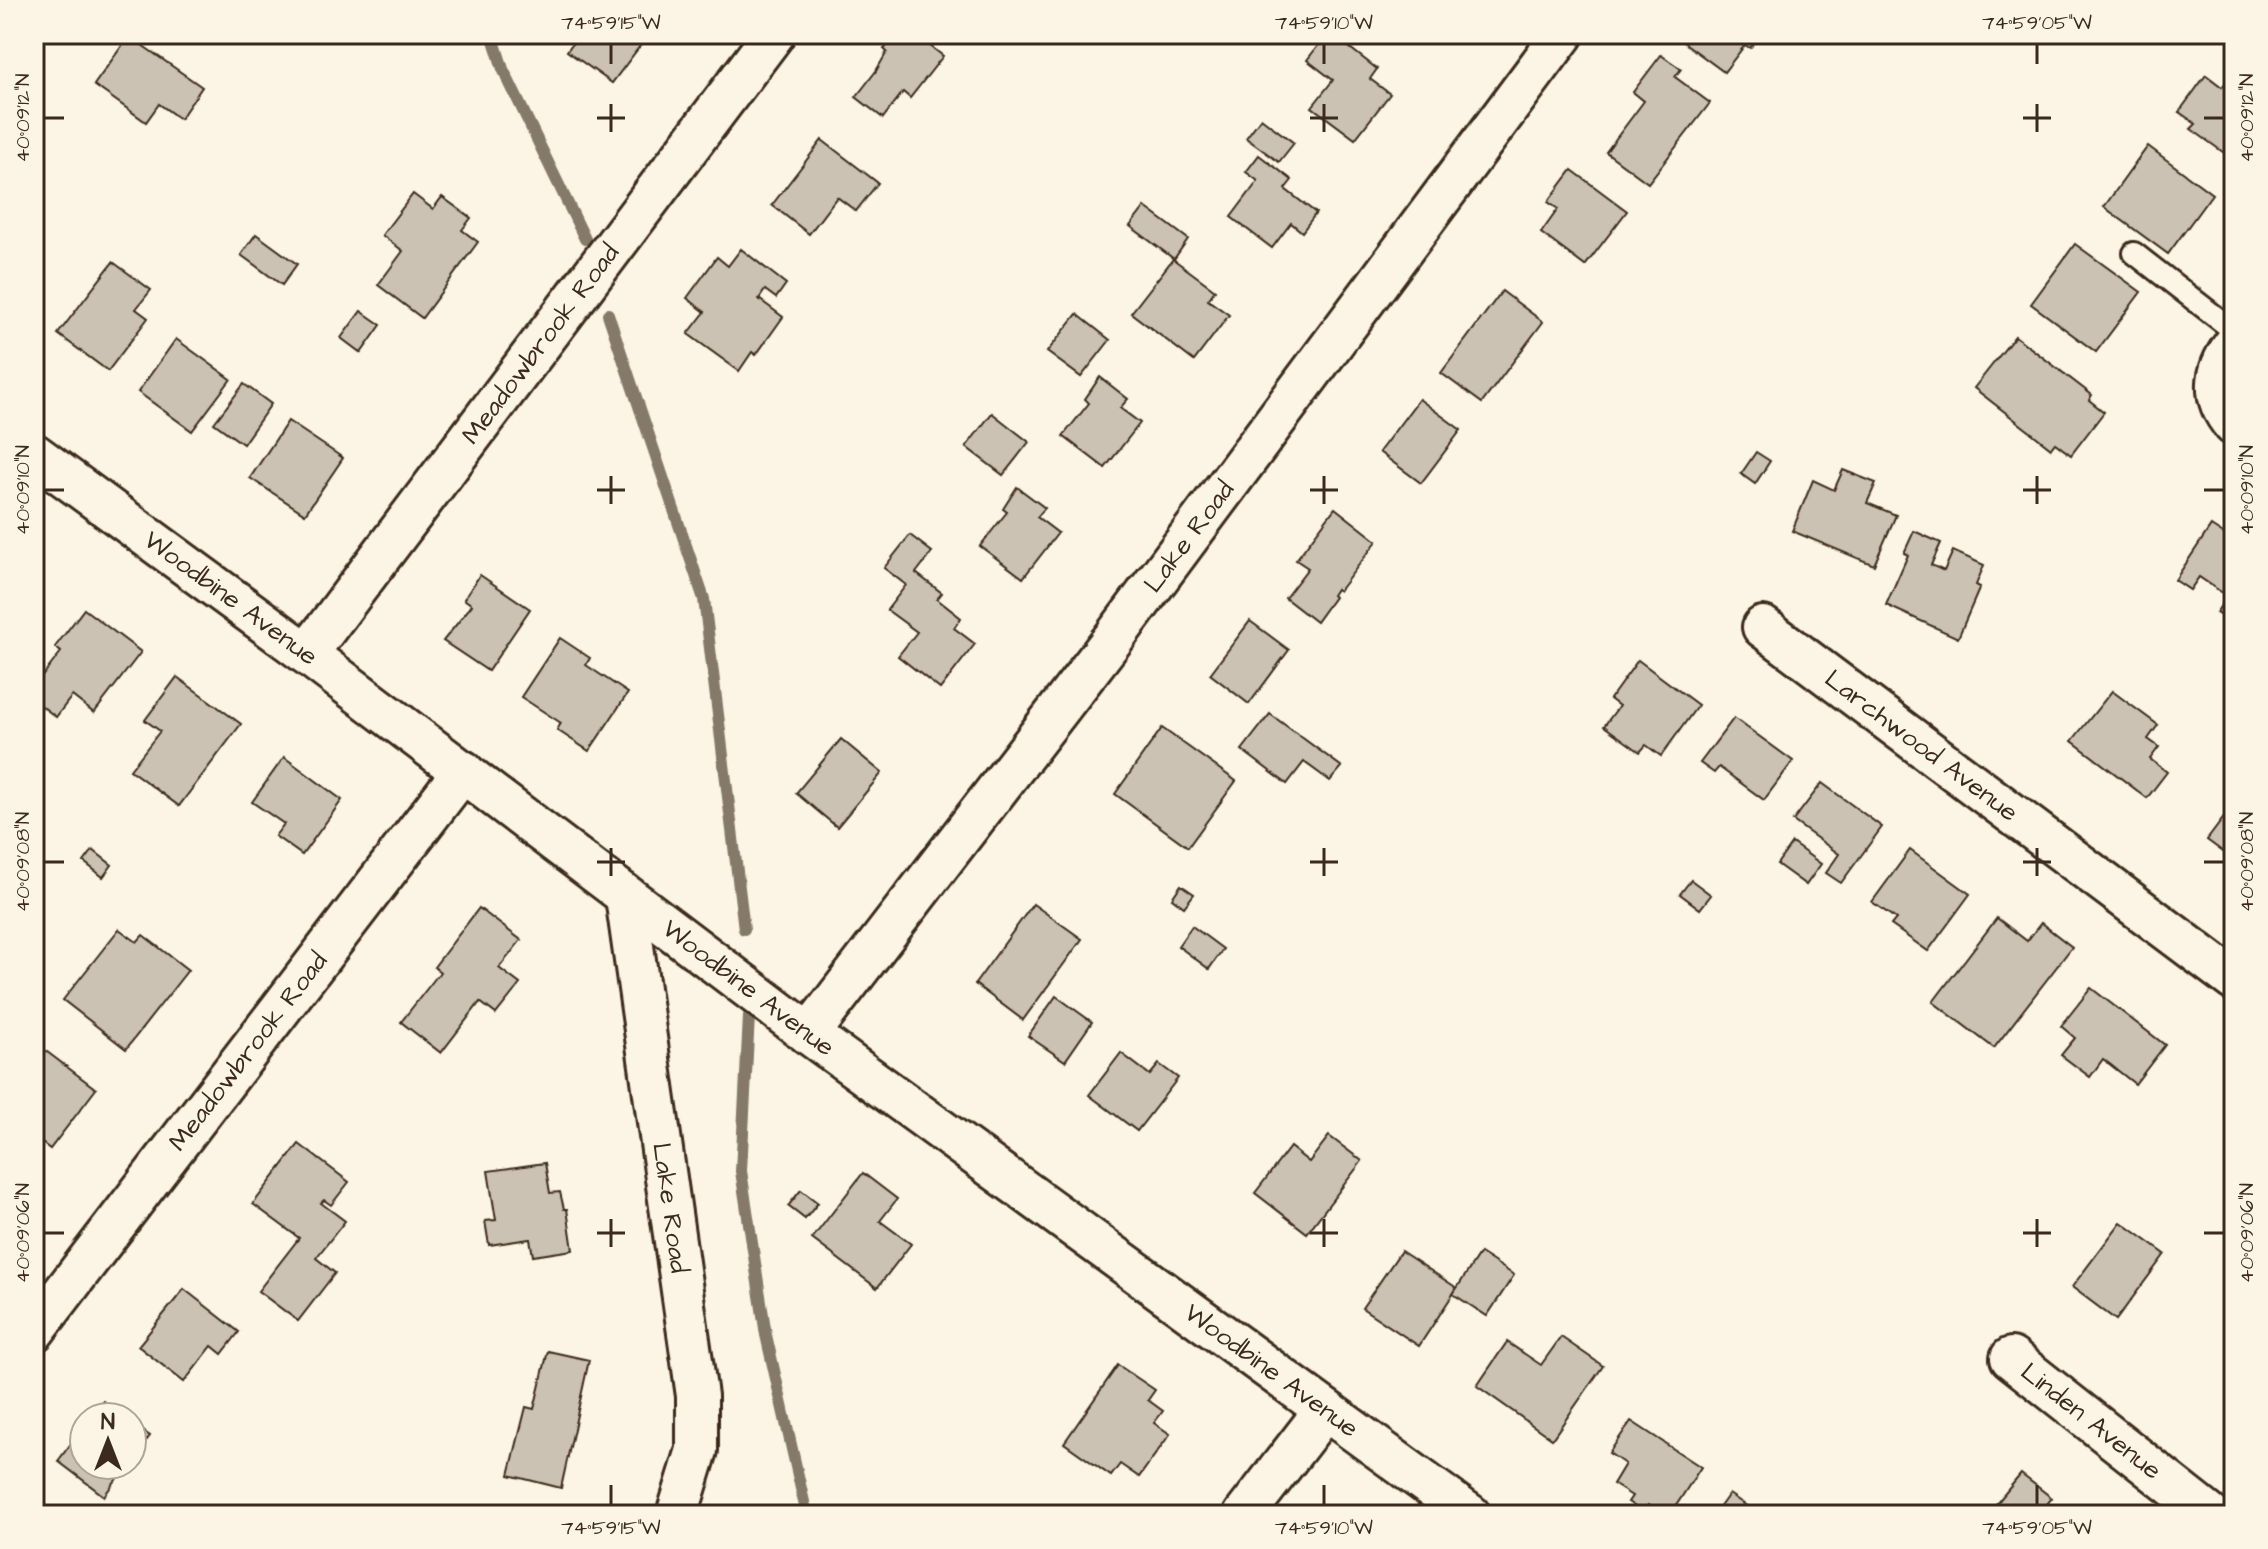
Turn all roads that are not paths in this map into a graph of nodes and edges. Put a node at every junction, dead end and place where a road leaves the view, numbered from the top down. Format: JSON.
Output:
{"nodes":[{"id":1,"x":774,"y":34,"type":"edge"},
{"id":2,"x":1563,"y":34,"type":"edge"},
{"id":3,"x":2134,"y":253,"type":"dead end"},
{"id":4,"x":2234,"y":331,"type":"edge"},
{"id":5,"x":2234,"y":345,"type":"edge"},
{"id":6,"x":2226,"y":409,"type":"edge"},
{"id":7,"x":34,"y":454,"type":"edge"},
{"id":8,"x":1763,"y":627,"type":"dead end"},
{"id":9,"x":307,"y":654,"type":"junction"},
{"id":10,"x":463,"y":771,"type":"junction"},
{"id":11,"x":626,"y":897,"type":"junction"},
{"id":12,"x":2234,"y":980,"type":"edge"},
{"id":13,"x":809,"y":1034,"type":"junction"},
{"id":14,"x":34,"y":1331,"type":"edge"},
{"id":15,"x":2011,"y":1358,"type":"dead end"},
{"id":16,"x":1325,"y":1410,"type":"junction"},
{"id":17,"x":677,"y":1515,"type":"edge"},
{"id":18,"x":1244,"y":1515,"type":"edge"},
{"id":19,"x":1470,"y":1515,"type":"edge"},
{"id":20,"x":2210,"y":1515,"type":"edge"}],
"edges":[{"from":1,"to":9,"type":"street","name":"Meadowbrook Road"},
{"from":2,"to":13,"type":"street","name":"Lake Road"},
{"from":3,"to":4,"type":"lane"},
{"from":5,"to":6,"type":"street"},
{"from":7,"to":9,"type":"street","name":"Woodbine Avenue"},
{"from":8,"to":12,"type":"street","name":"Larchwood Avenue"},
{"from":9,"to":10,"type":"street","name":"Woodbine Avenue"},
{"from":10,"to":11,"type":"street","name":"Woodbine Avenue"},
{"from":10,"to":14,"type":"street","name":"Meadowbrook Road"},
{"from":11,"to":13,"type":"street","name":"Woodbine Avenue"},
{"from":11,"to":17,"type":"street","name":"Lake Road"},
{"from":13,"to":16,"type":"street","name":"Woodbine Avenue"},
{"from":15,"to":20,"type":"street","name":"Linden Avenue"},
{"from":16,"to":18,"type":"street"},
{"from":16,"to":19,"type":"street","name":"Woodbine Avenue"}]}
